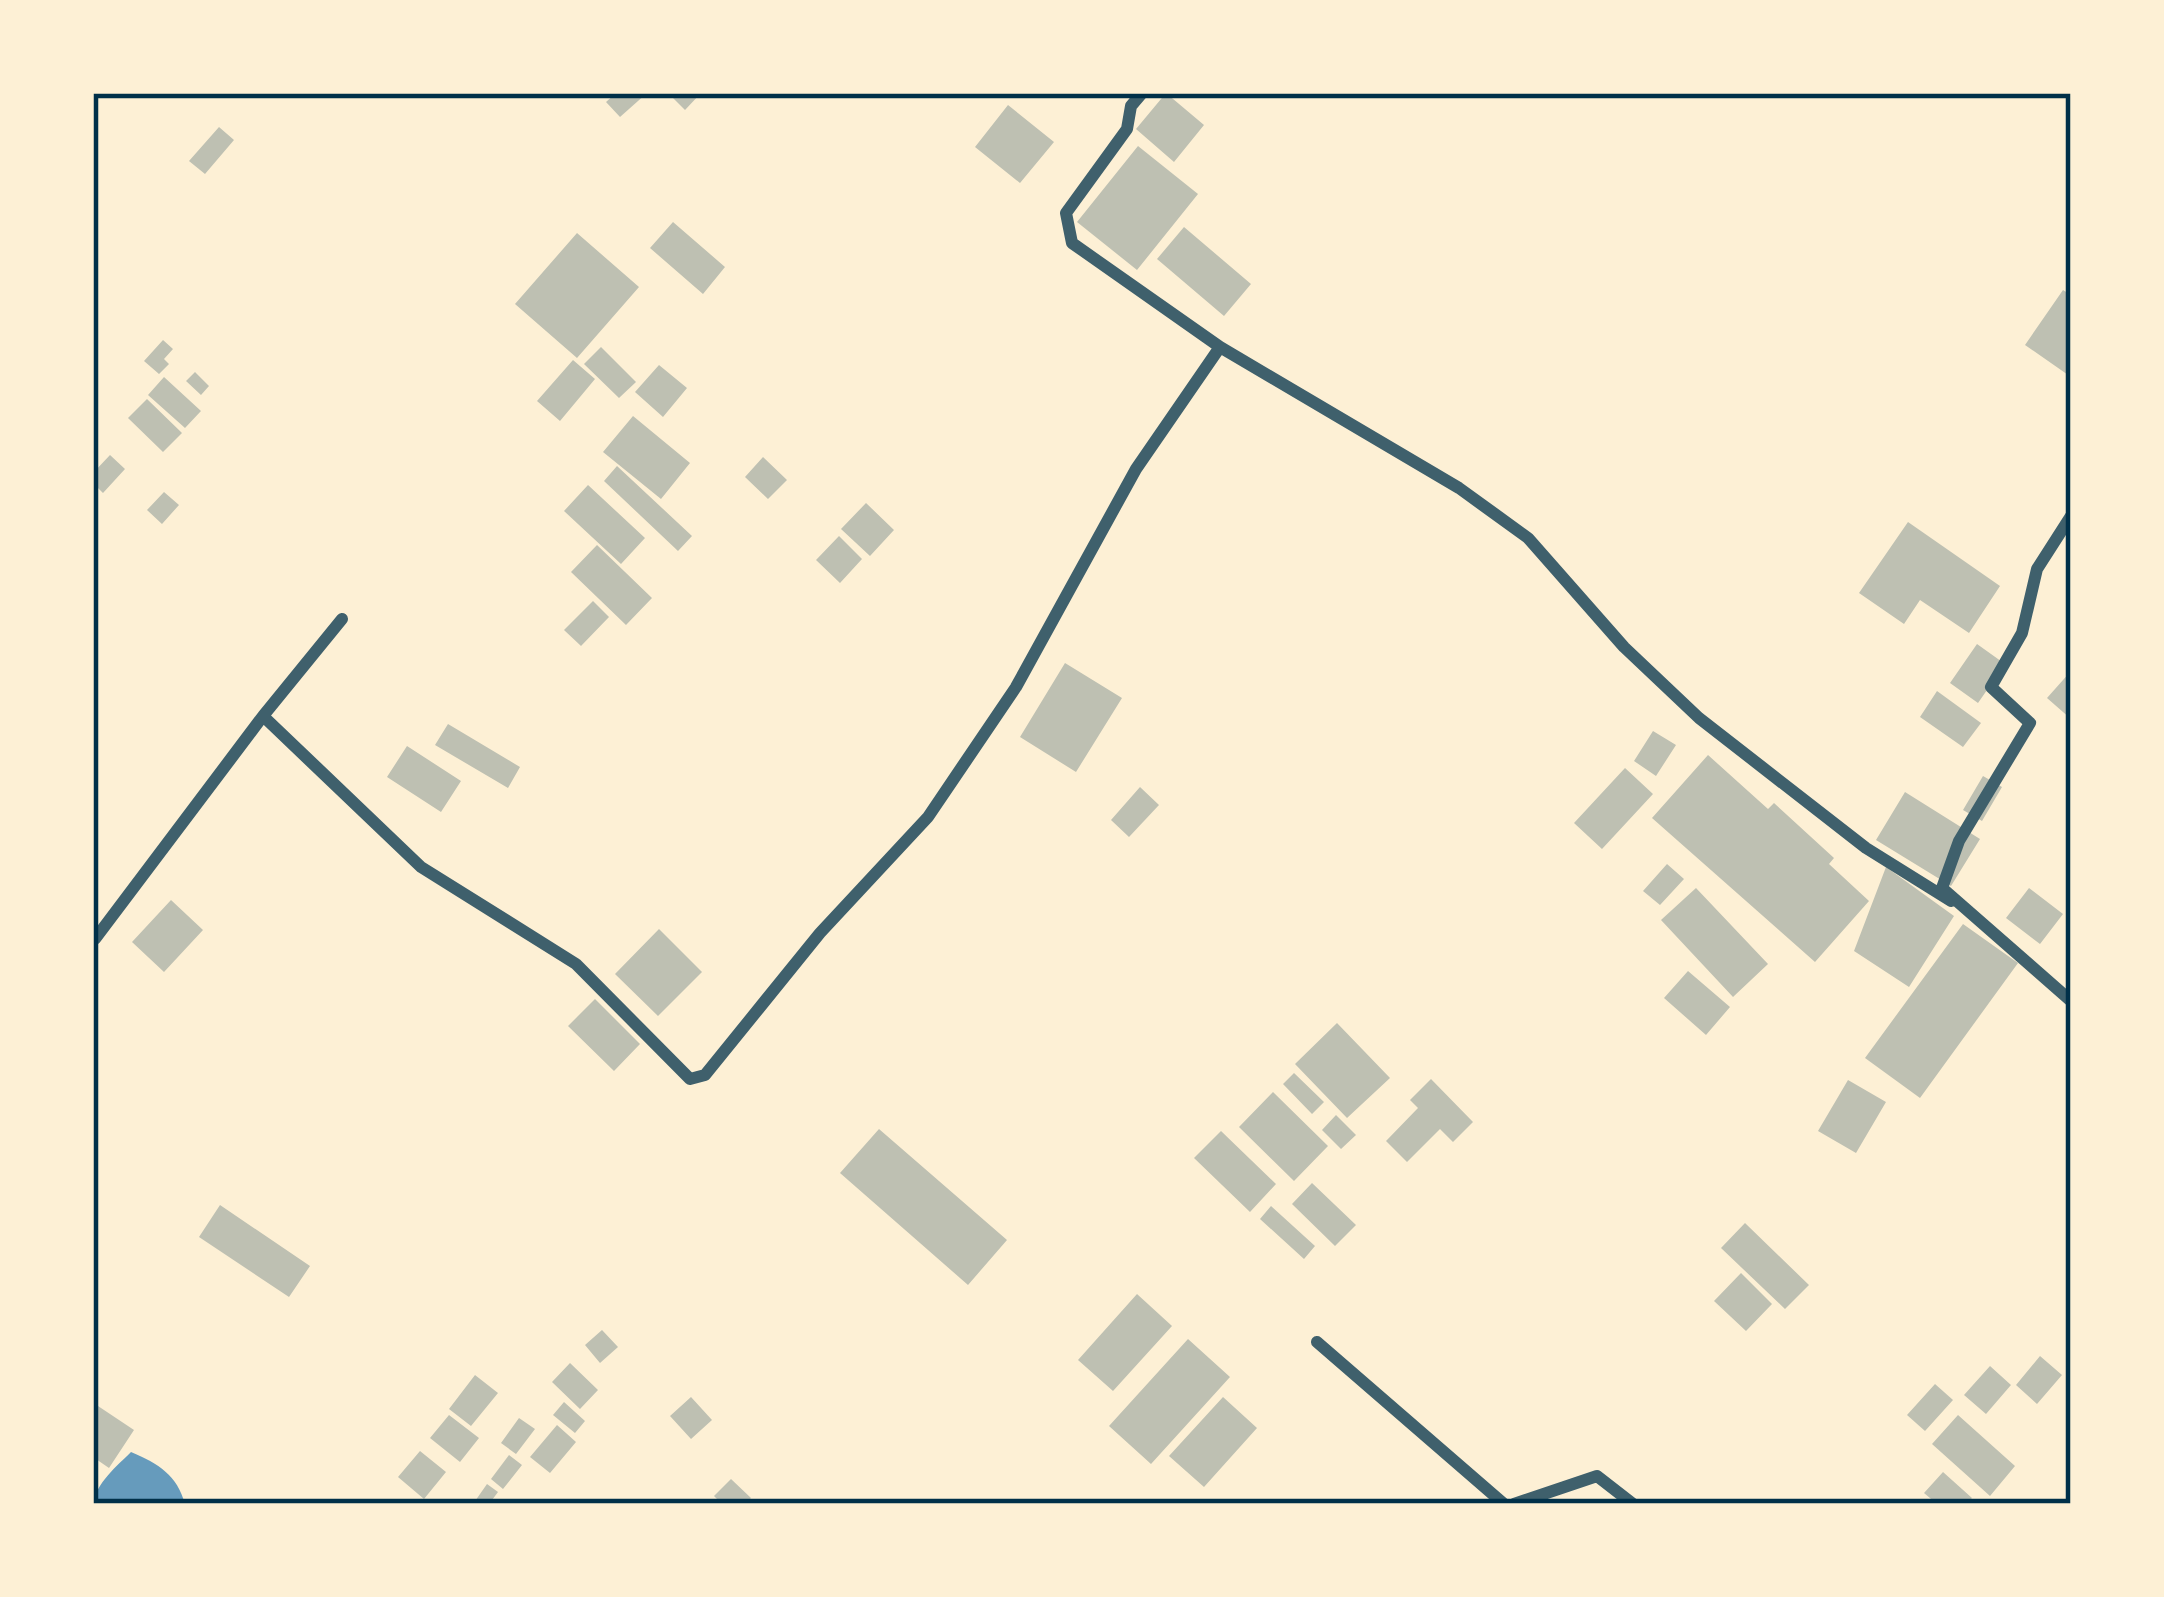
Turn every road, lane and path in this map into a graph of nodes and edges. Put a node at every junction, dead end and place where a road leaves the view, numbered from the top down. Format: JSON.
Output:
{"nodes":[{"id":1,"x":1142,"y":93,"type":"edge"},
{"id":2,"x":1220,"y":347,"type":"junction"},
{"id":3,"x":2071,"y":516,"type":"edge"},
{"id":4,"x":342,"y":619,"type":"dead end"},
{"id":5,"x":262,"y":716,"type":"junction"},
{"id":6,"x":1942,"y":888,"type":"junction"},
{"id":7,"x":95,"y":939,"type":"edge"},
{"id":8,"x":2071,"y":1001,"type":"edge"},
{"id":9,"x":1317,"y":1342,"type":"dead end"},
{"id":10,"x":1504,"y":1504,"type":"edge"},
{"id":11,"x":1514,"y":1504,"type":"edge"},
{"id":12,"x":1633,"y":1504,"type":"edge"}],
"edges":[{"from":1,"to":2,"type":"street"},
{"from":2,"to":5,"type":"street"},
{"from":2,"to":6,"type":"street"},
{"from":3,"to":6,"type":"street"},
{"from":4,"to":5,"type":"street"},
{"from":5,"to":7,"type":"street"},
{"from":6,"to":8,"type":"street"},
{"from":9,"to":10,"type":"street"},
{"from":11,"to":12,"type":"street"}]}
